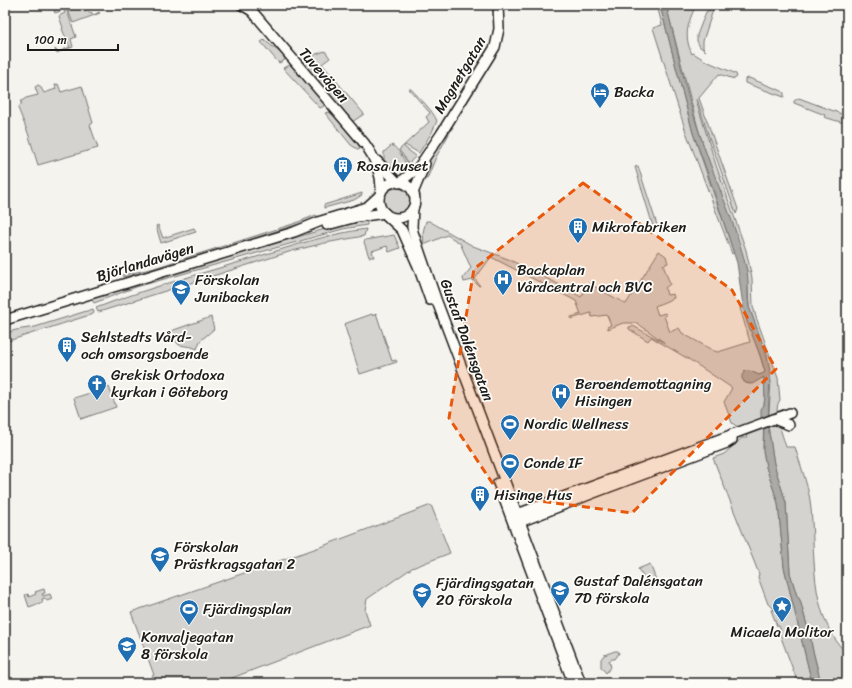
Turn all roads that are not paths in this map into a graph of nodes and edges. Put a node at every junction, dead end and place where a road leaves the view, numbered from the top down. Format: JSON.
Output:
{"nodes":[{"id":1,"x":242,"y":5,"type":"edge"},
{"id":2,"x":498,"y":5,"type":"edge"},
{"id":3,"x":251,"y":8,"type":"edge"},
{"id":4,"x":441,"y":134,"type":"junction"},
{"id":5,"x":374,"y":158,"type":"junction"},
{"id":6,"x":398,"y":182,"type":"junction"},
{"id":7,"x":413,"y":193,"type":"junction"},
{"id":8,"x":380,"y":194,"type":"junction"},
{"id":9,"x":413,"y":208,"type":"junction"},
{"id":10,"x":386,"y":214,"type":"junction"},
{"id":11,"x":294,"y":232,"type":"junction"},
{"id":12,"x":5,"y":320,"type":"edge"},
{"id":13,"x":790,"y":412,"type":"dead end"},
{"id":14,"x":774,"y":419,"type":"junction"},
{"id":15,"x":789,"y":425,"type":"dead end"},
{"id":16,"x":515,"y":519,"type":"junction"},
{"id":17,"x":573,"y":683,"type":"edge"},
{"id":18,"x":581,"y":683,"type":"edge"}],
"edges":[{"from":1,"to":3,"type":"street","name":"Tuvevägen"},
{"from":2,"to":4,"type":"street","name":"Magnetgatan"},
{"from":3,"to":5,"type":"street","name":"Tuvevägen"},
{"from":4,"to":6,"type":"street","name":"Magnetgatan"},
{"from":4,"to":7,"type":"street","name":"Magnetgatan"},
{"from":5,"to":6,"type":"street","name":"Tuvevägen"},
{"from":5,"to":8,"type":"street","name":"Tuvevägen"},
{"from":6,"to":7,"type":"street"},
{"from":6,"to":8,"type":"street","name":"Björlandavägen"},
{"from":7,"to":9,"type":"street"},
{"from":8,"to":10,"type":"street"},
{"from":8,"to":11,"type":"street","name":"Björlandavägen"},
{"from":9,"to":10,"type":"street","name":"Björlandavägen"},
{"from":9,"to":16,"type":"street","name":"Gustaf Dalénsgatan"},
{"from":10,"to":11,"type":"street","name":"Björlandavägen"},
{"from":10,"to":16,"type":"street","name":"Gustaf Dalénsgatan"},
{"from":11,"to":12,"type":"street","name":"Björlandavägen"},
{"from":13,"to":14,"type":"street"},
{"from":14,"to":15,"type":"street"},
{"from":14,"to":16,"type":"street"},
{"from":16,"to":17,"type":"street","name":"Gustaf Dalénsgatan"},
{"from":16,"to":18,"type":"street","name":"Gustaf Dalénsgatan"}]}
